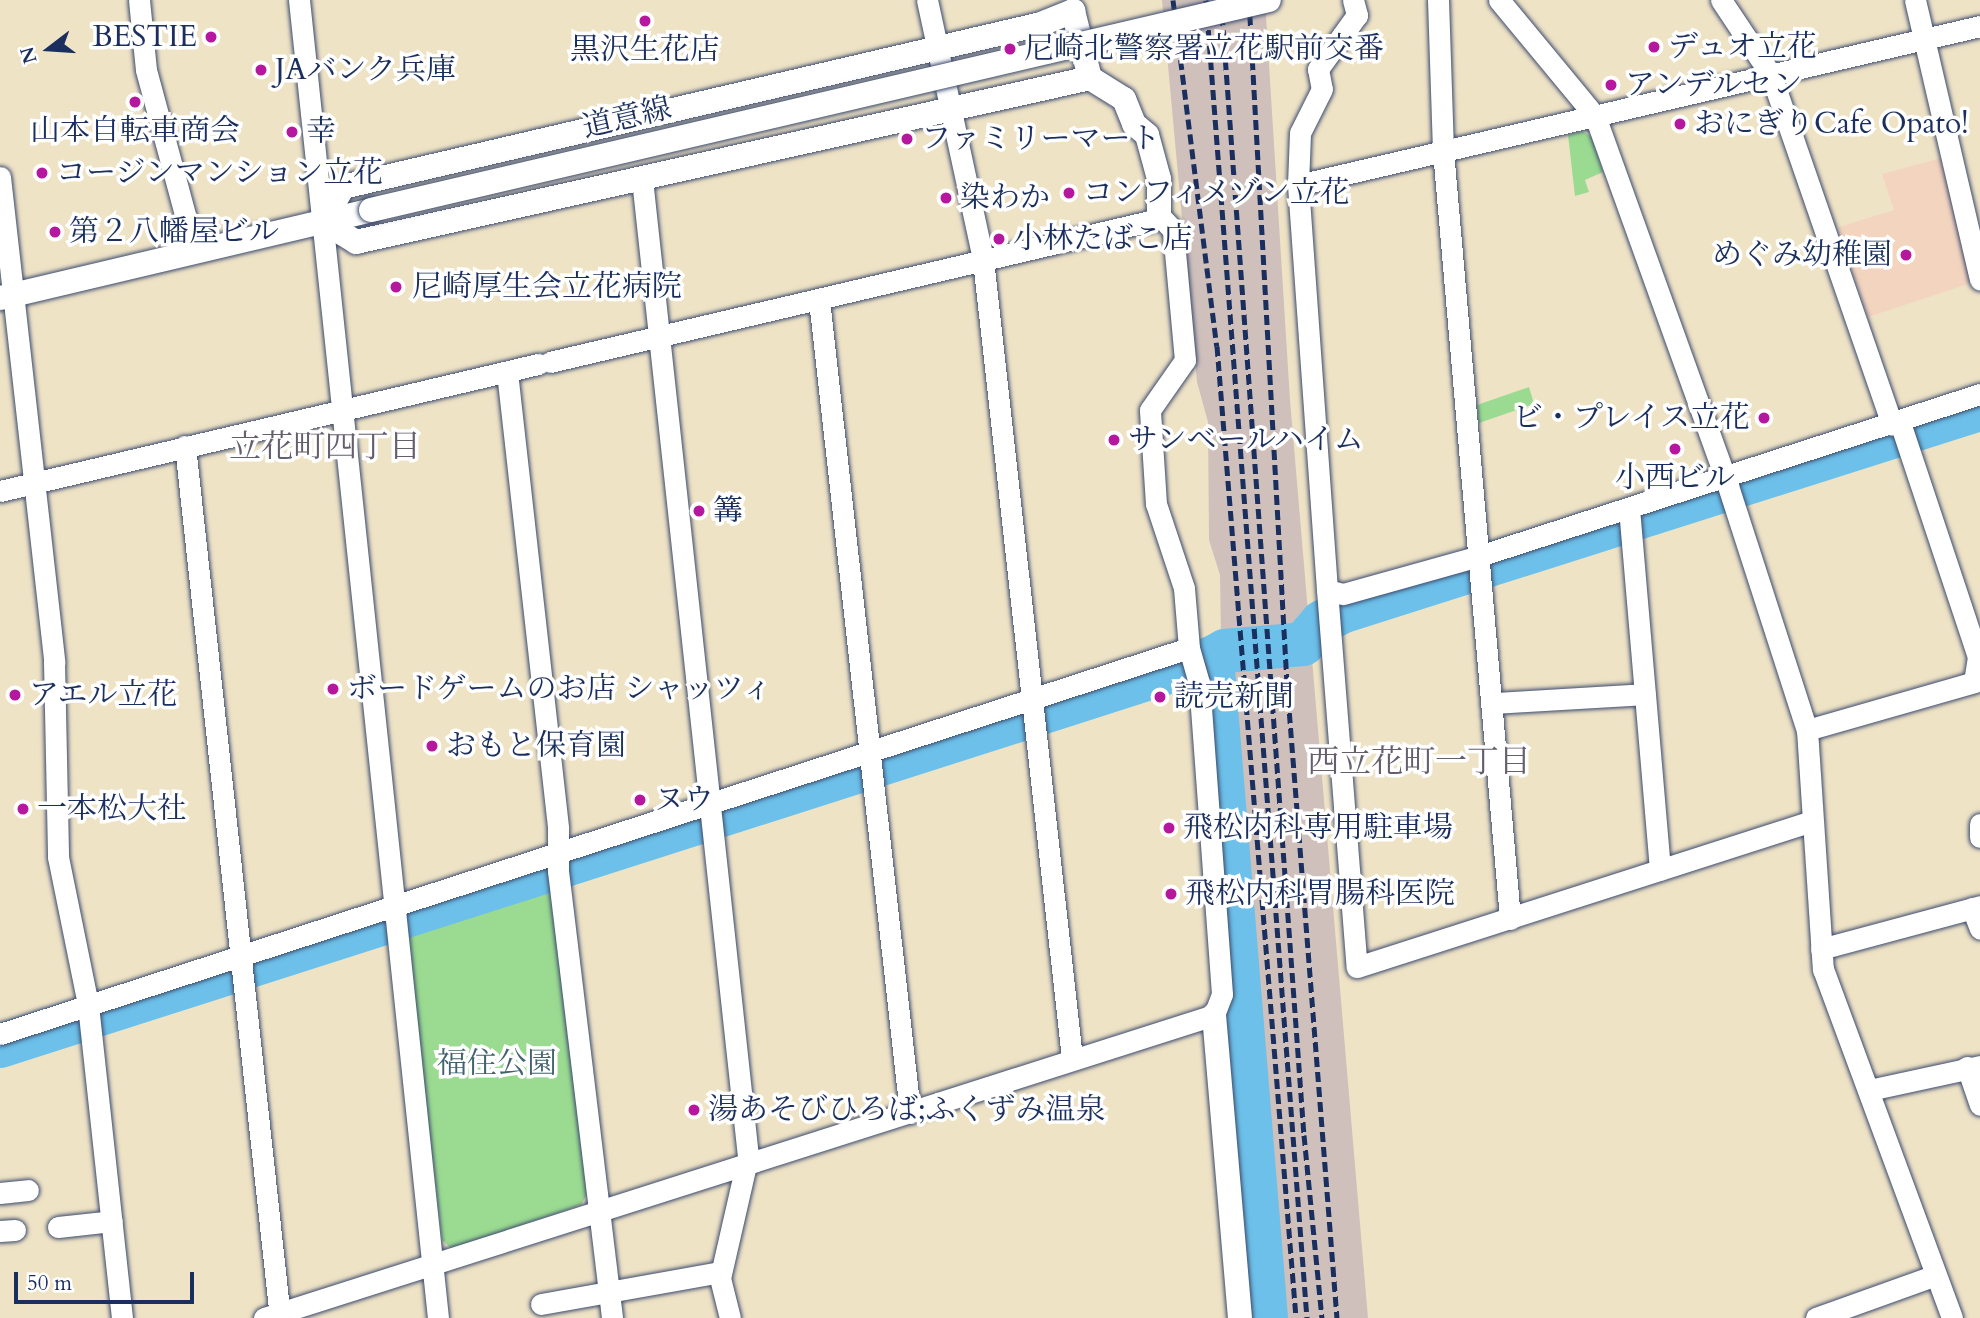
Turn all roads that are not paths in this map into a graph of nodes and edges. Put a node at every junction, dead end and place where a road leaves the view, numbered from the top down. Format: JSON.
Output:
{"nodes":[{"id":1,"x":139,"y":0,"type":"edge"},
{"id":2,"x":299,"y":0,"type":"edge"},
{"id":3,"x":927,"y":0,"type":"edge"},
{"id":4,"x":1269,"y":0,"type":"edge"},
{"id":5,"x":1353,"y":0,"type":"edge"},
{"id":6,"x":1437,"y":0,"type":"edge"},
{"id":7,"x":1499,"y":0,"type":"edge"},
{"id":8,"x":1721,"y":0,"type":"edge"},
{"id":9,"x":1915,"y":0,"type":"edge"},
{"id":10,"x":1078,"y":5,"type":"edge"},
{"id":11,"x":1980,"y":26,"type":"edge"},
{"id":12,"x":1923,"y":39,"type":"junction"},
{"id":13,"x":937,"y":47,"type":"junction"},
{"id":14,"x":1771,"y":75,"type":"junction"},
{"id":15,"x":1090,"y":78,"type":"junction"},
{"id":16,"x":950,"y":108,"type":"junction"},
{"id":17,"x":1595,"y":116,"type":"junction"},
{"id":18,"x":1443,"y":151,"type":"junction"},
{"id":19,"x":0,"y":177,"type":"edge"},
{"id":20,"x":642,"y":179,"type":"junction"},
{"id":21,"x":1298,"y":185,"type":"junction"},
{"id":22,"x":1159,"y":215,"type":"junction"},
{"id":23,"x":323,"y":222,"type":"junction"},
{"id":24,"x":195,"y":252,"type":"junction"},
{"id":25,"x":983,"y":260,"type":"junction"},
{"id":26,"x":1980,"y":280,"type":"edge"},
{"id":27,"x":7,"y":296,"type":"edge"},
{"id":28,"x":819,"y":300,"type":"junction"},
{"id":29,"x":658,"y":337,"type":"junction"},
{"id":30,"x":507,"y":372,"type":"junction"},
{"id":31,"x":1980,"y":394,"type":"edge"},
{"id":32,"x":341,"y":413,"type":"junction"},
{"id":33,"x":1900,"y":430,"type":"junction"},
{"id":34,"x":185,"y":446,"type":"junction"},
{"id":35,"x":32,"y":484,"type":"junction"},
{"id":36,"x":1728,"y":486,"type":"junction"},
{"id":37,"x":0,"y":491,"type":"edge"},
{"id":38,"x":1630,"y":517,"type":"junction"},
{"id":39,"x":1481,"y":565,"type":"junction"},
{"id":40,"x":1327,"y":590,"type":"junction"},
{"id":41,"x":1191,"y":658,"type":"junction"},
{"id":42,"x":1645,"y":694,"type":"junction"},
{"id":43,"x":1494,"y":703,"type":"junction"},
{"id":44,"x":1034,"y":709,"type":"junction"},
{"id":45,"x":1807,"y":730,"type":"junction"},
{"id":46,"x":872,"y":762,"type":"junction"},
{"id":47,"x":710,"y":813,"type":"junction"},
{"id":48,"x":1812,"y":821,"type":"junction"},
{"id":49,"x":1980,"y":824,"type":"edge"},
{"id":50,"x":1980,"y":837,"type":"edge"},
{"id":51,"x":558,"y":862,"type":"junction"},
{"id":52,"x":1660,"y":870,"type":"junction"},
{"id":53,"x":1976,"y":907,"type":"edge"},
{"id":54,"x":395,"y":915,"type":"junction"},
{"id":55,"x":1510,"y":919,"type":"junction"},
{"id":56,"x":1980,"y":929,"type":"edge"},
{"id":57,"x":1821,"y":949,"type":"junction"},
{"id":58,"x":242,"y":964,"type":"junction"},
{"id":59,"x":89,"y":1013,"type":"junction"},
{"id":60,"x":1214,"y":1015,"type":"junction"},
{"id":61,"x":0,"y":1034,"type":"edge"},
{"id":62,"x":1072,"y":1059,"type":"junction"},
{"id":63,"x":1974,"y":1066,"type":"edge"},
{"id":64,"x":1869,"y":1090,"type":"junction"},
{"id":65,"x":1980,"y":1105,"type":"edge"},
{"id":66,"x":910,"y":1113,"type":"junction"},
{"id":67,"x":747,"y":1164,"type":"junction"},
{"id":68,"x":28,"y":1190,"type":"dead end"},
{"id":69,"x":0,"y":1193,"type":"edge"},
{"id":70,"x":598,"y":1210,"type":"junction"},
{"id":71,"x":112,"y":1221,"type":"junction"},
{"id":72,"x":58,"y":1227,"type":"dead end"},
{"id":73,"x":434,"y":1263,"type":"junction"},
{"id":74,"x":721,"y":1272,"type":"junction"},
{"id":75,"x":1936,"y":1275,"type":"junction"},
{"id":76,"x":608,"y":1291,"type":"junction"},
{"id":77,"x":541,"y":1304,"type":"dead end"},
{"id":78,"x":275,"y":1316,"type":"edge"},
{"id":79,"x":1825,"y":1316,"type":"edge"},
{"id":80,"x":122,"y":1318,"type":"edge"},
{"id":81,"x":438,"y":1318,"type":"edge"},
{"id":82,"x":612,"y":1318,"type":"edge"},
{"id":83,"x":730,"y":1318,"type":"edge"},
{"id":84,"x":1240,"y":1318,"type":"edge"},
{"id":85,"x":1952,"y":1318,"type":"edge"}],
"edges":[{"from":1,"to":24,"type":"street"},
{"from":2,"to":23,"type":"street"},
{"from":3,"to":13,"type":"street"},
{"from":4,"to":23,"type":"street","name":"道意線","bridge":true},
{"from":5,"to":21,"type":"street"},
{"from":6,"to":18,"type":"street"},
{"from":7,"to":17,"type":"street"},
{"from":8,"to":14,"type":"street"},
{"from":9,"to":12,"type":"street"},
{"from":10,"to":13,"type":"street"},
{"from":10,"to":15,"type":"street"},
{"from":11,"to":12,"type":"street"},
{"from":12,"to":14,"type":"street"},
{"from":12,"to":26,"type":"street"},
{"from":13,"to":16,"type":"street"},
{"from":13,"to":23,"type":"street"},
{"from":14,"to":17,"type":"street"},
{"from":14,"to":33,"type":"street"},
{"from":15,"to":16,"type":"street"},
{"from":15,"to":22,"type":"street"},
{"from":16,"to":20,"type":"street"},
{"from":16,"to":25,"type":"street"},
{"from":17,"to":18,"type":"street"},
{"from":17,"to":36,"type":"street"},
{"from":18,"to":21,"type":"street"},
{"from":18,"to":39,"type":"street"},
{"from":19,"to":27,"type":"street"},
{"from":20,"to":23,"type":"street"},
{"from":20,"to":29,"type":"street"},
{"from":21,"to":40,"type":"street"},
{"from":22,"to":25,"type":"street"},
{"from":22,"to":41,"type":"street"},
{"from":23,"to":24,"type":"street","name":"道意線"},
{"from":23,"to":32,"type":"street"},
{"from":24,"to":27,"type":"street","name":"道意線"},
{"from":25,"to":28,"type":"street"},
{"from":25,"to":44,"type":"street"},
{"from":27,"to":35,"type":"street"},
{"from":28,"to":29,"type":"street"},
{"from":28,"to":46,"type":"street"},
{"from":29,"to":30,"type":"street"},
{"from":29,"to":47,"type":"street"},
{"from":30,"to":32,"type":"street"},
{"from":30,"to":51,"type":"street"},
{"from":31,"to":33,"type":"street"},
{"from":32,"to":34,"type":"street"},
{"from":32,"to":54,"type":"street"},
{"from":33,"to":36,"type":"street"},
{"from":33,"to":45,"type":"street"},
{"from":34,"to":35,"type":"street"},
{"from":34,"to":58,"type":"street"},
{"from":35,"to":37,"type":"street"},
{"from":35,"to":59,"type":"street"},
{"from":36,"to":38,"type":"street"},
{"from":36,"to":45,"type":"street"},
{"from":38,"to":39,"type":"street"},
{"from":38,"to":42,"type":"street"},
{"from":39,"to":40,"type":"street"},
{"from":39,"to":43,"type":"street"},
{"from":40,"to":55,"type":"street"},
{"from":41,"to":44,"type":"street"},
{"from":41,"to":60,"type":"street"},
{"from":42,"to":43,"type":"street"},
{"from":42,"to":52,"type":"street"},
{"from":43,"to":55,"type":"street"},
{"from":44,"to":46,"type":"street"},
{"from":44,"to":62,"type":"street"},
{"from":45,"to":48,"type":"street"},
{"from":46,"to":47,"type":"street"},
{"from":46,"to":66,"type":"street"},
{"from":47,"to":51,"type":"street"},
{"from":47,"to":67,"type":"street"},
{"from":48,"to":52,"type":"street"},
{"from":48,"to":57,"type":"street"},
{"from":49,"to":50,"type":"street"},
{"from":51,"to":54,"type":"street"},
{"from":51,"to":70,"type":"street"},
{"from":52,"to":55,"type":"street"},
{"from":53,"to":56,"type":"street"},
{"from":53,"to":57,"type":"street"},
{"from":54,"to":58,"type":"street"},
{"from":54,"to":73,"type":"street"},
{"from":57,"to":64,"type":"street"},
{"from":58,"to":59,"type":"street"},
{"from":58,"to":78,"type":"street"},
{"from":59,"to":61,"type":"street"},
{"from":59,"to":71,"type":"street"},
{"from":60,"to":62,"type":"street"},
{"from":60,"to":84,"type":"street"},
{"from":62,"to":66,"type":"street"},
{"from":63,"to":64,"type":"street"},
{"from":63,"to":65,"type":"street"},
{"from":64,"to":75,"type":"street"},
{"from":66,"to":67,"type":"street"},
{"from":67,"to":70,"type":"street"},
{"from":67,"to":74,"type":"street"},
{"from":68,"to":69,"type":"street"},
{"from":70,"to":73,"type":"street"},
{"from":70,"to":76,"type":"street"},
{"from":71,"to":72,"type":"street"},
{"from":71,"to":80,"type":"street"},
{"from":73,"to":78,"type":"street"},
{"from":73,"to":81,"type":"street"},
{"from":74,"to":76,"type":"street"},
{"from":74,"to":83,"type":"street"},
{"from":75,"to":79,"type":"street"},
{"from":75,"to":85,"type":"street"},
{"from":76,"to":77,"type":"street"},
{"from":76,"to":82,"type":"street"}]}
